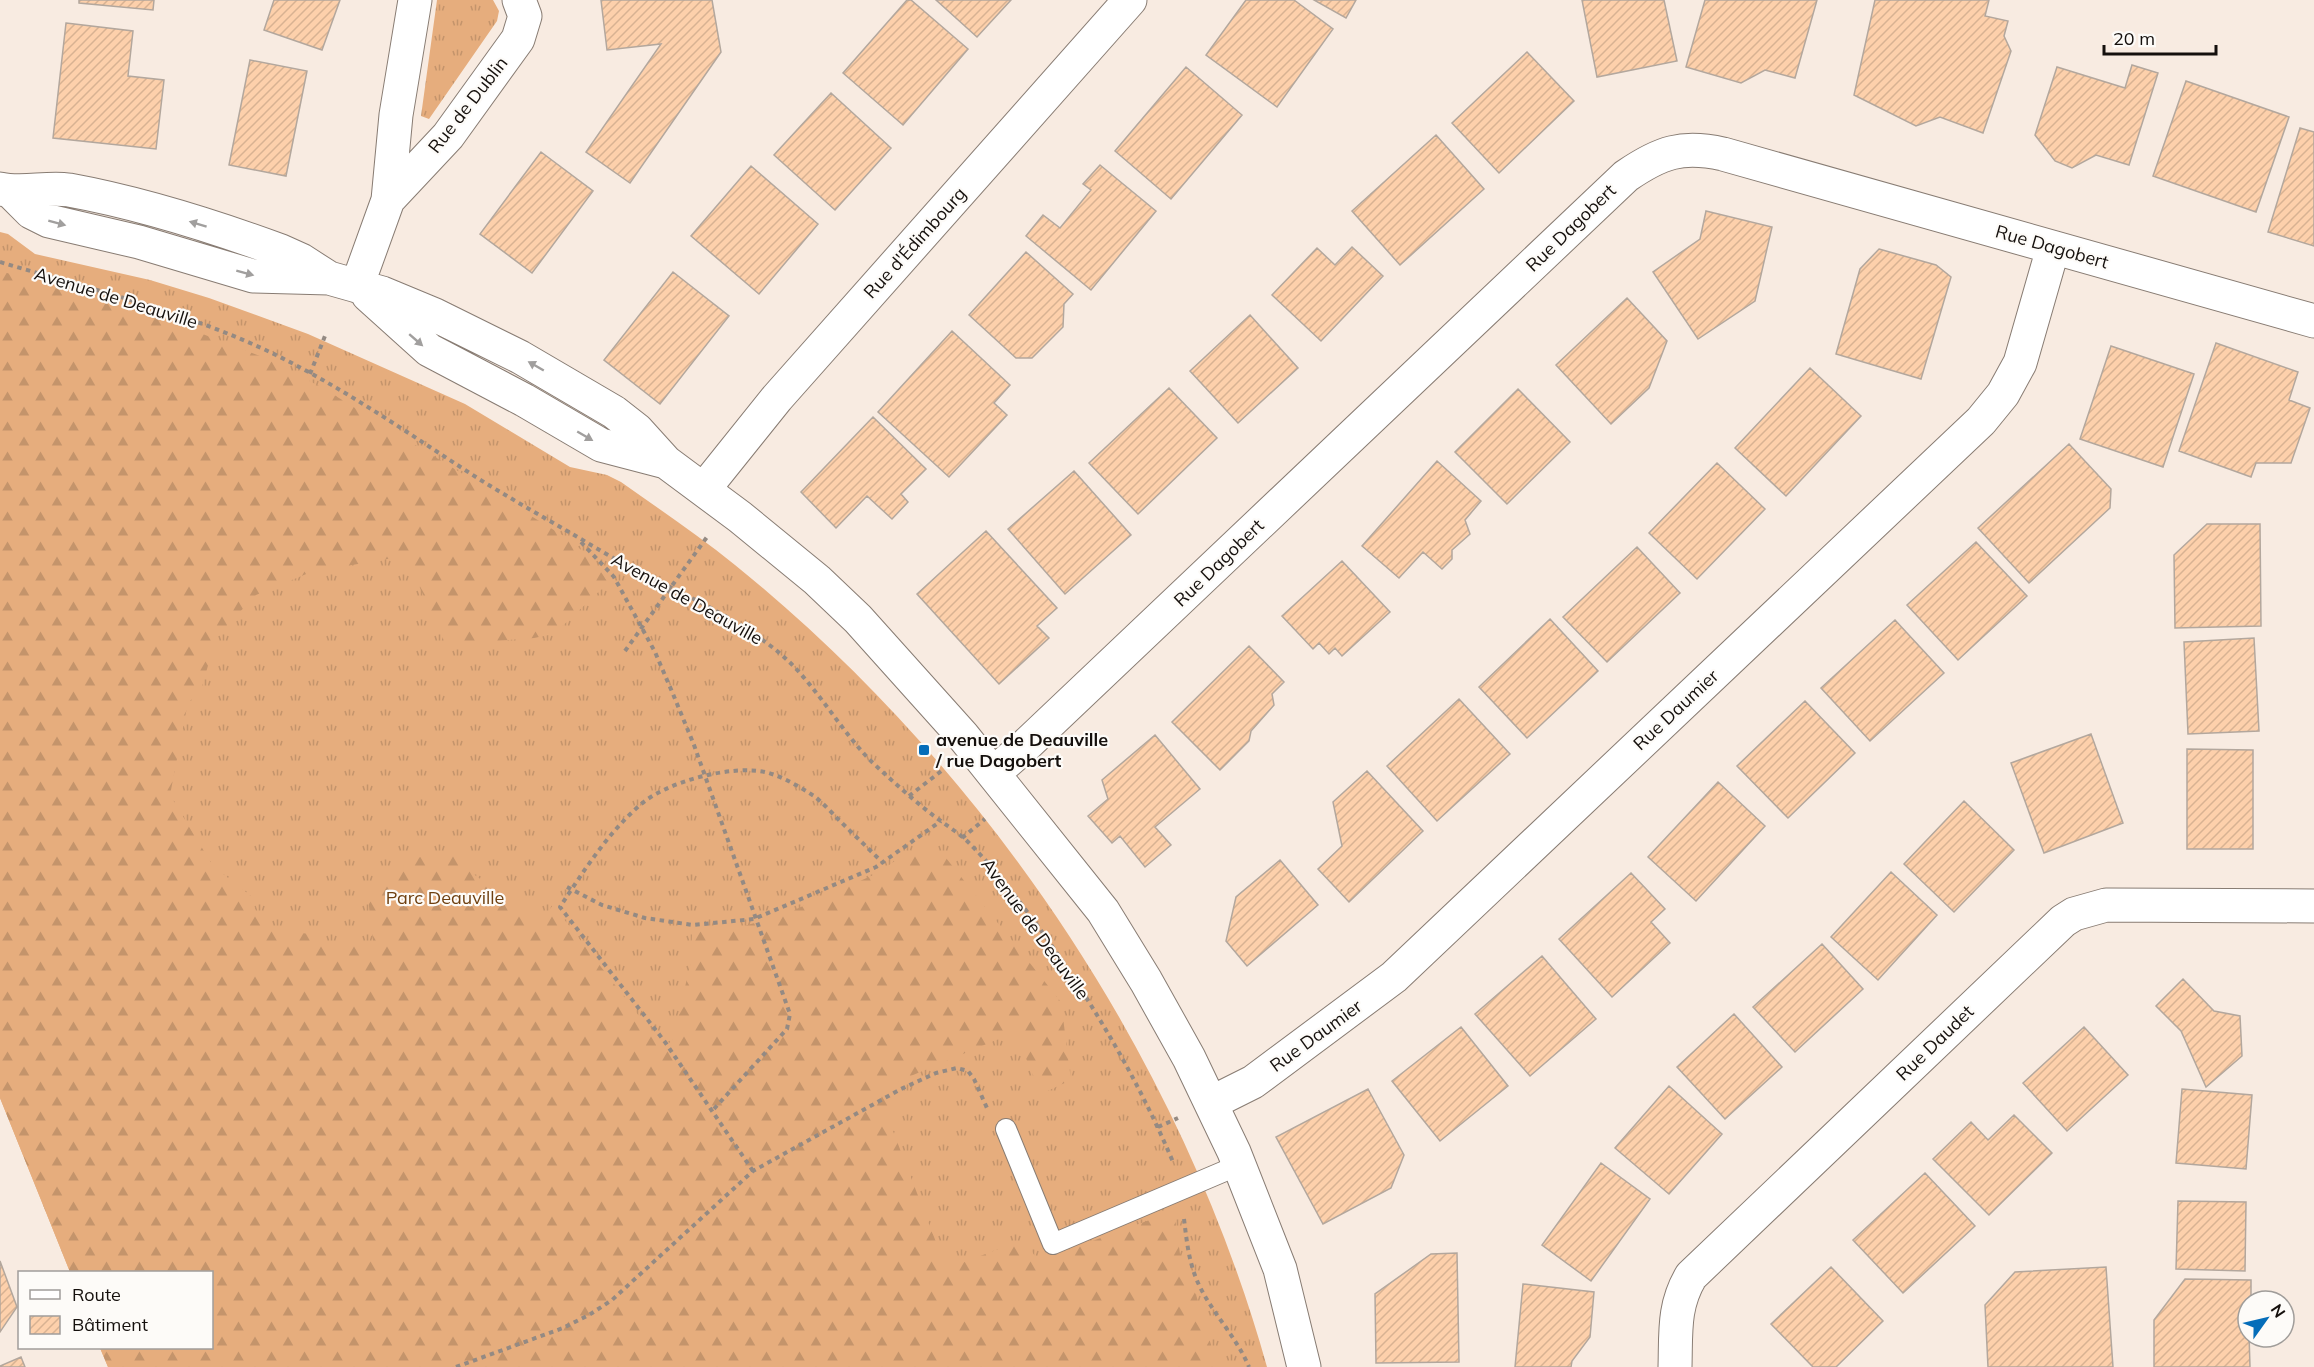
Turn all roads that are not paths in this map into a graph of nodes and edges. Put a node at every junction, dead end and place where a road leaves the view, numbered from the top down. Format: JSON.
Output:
{"nodes":[{"id":1,"x":415,"y":0,"type":"edge"},
{"id":2,"x":519,"y":0,"type":"edge"},
{"id":3,"x":1130,"y":0,"type":"edge"},
{"id":4,"x":5,"y":190,"type":"edge"},
{"id":5,"x":388,"y":200,"type":"junction"},
{"id":6,"x":2053,"y":248,"type":"junction"},
{"id":7,"x":343,"y":282,"type":"junction"},
{"id":8,"x":2314,"y":321,"type":"edge"},
{"id":9,"x":704,"y":489,"type":"junction"},
{"id":10,"x":994,"y":773,"type":"junction"},
{"id":11,"x":2314,"y":906,"type":"edge"},
{"id":12,"x":1211,"y":1103,"type":"junction"},
{"id":13,"x":1006,"y":1129,"type":"road end"},
{"id":14,"x":1239,"y":1165,"type":"junction"},
{"id":15,"x":1304,"y":1367,"type":"edge"},
{"id":16,"x":1675,"y":1367,"type":"edge"}],
"edges":[{"from":1,"to":5,"type":"street","name":"Rue de Dublin"},
{"from":2,"to":5,"type":"street","name":"Rue de Dublin"},
{"from":3,"to":9,"type":"street","name":"Rue d'Édimbourg"},
{"from":4,"to":7,"type":"street"},
{"from":5,"to":7,"type":"street","name":"Rue de Dublin"},
{"from":6,"to":8,"type":"street","name":"Rue Dagobert"},
{"from":6,"to":10,"type":"street","name":"Rue Dagobert"},
{"from":6,"to":12,"type":"street","name":"Rue Daumier"},
{"from":7,"to":9,"type":"street"},
{"from":9,"to":10,"type":"street"},
{"from":10,"to":12,"type":"street"},
{"from":11,"to":16,"type":"street","name":"Rue Daudet"},
{"from":12,"to":14,"type":"street"},
{"from":13,"to":14,"type":"lane"},
{"from":14,"to":15,"type":"street"}]}
